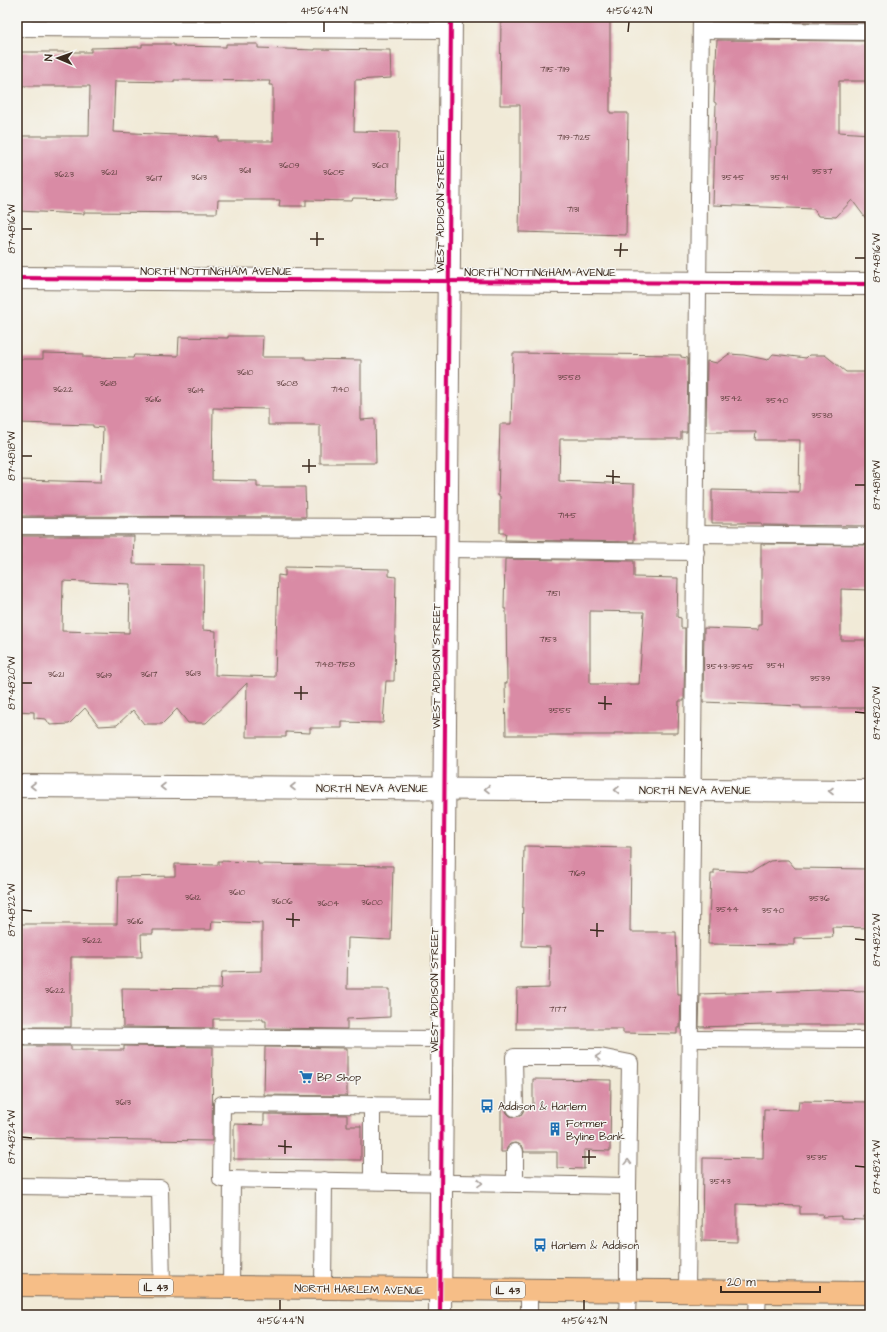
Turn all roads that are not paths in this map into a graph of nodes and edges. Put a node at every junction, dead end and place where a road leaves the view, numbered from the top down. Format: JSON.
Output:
{"nodes":[{"id":1,"x":450,"y":24,"type":"edge"},
{"id":2,"x":701,"y":24,"type":"edge"},
{"id":3,"x":17,"y":28,"type":"edge"},
{"id":4,"x":870,"y":32,"type":"edge"},
{"id":5,"x":17,"y":278,"type":"edge"},
{"id":6,"x":448,"y":281,"type":"junction"},
{"id":7,"x":698,"y":283,"type":"junction"},
{"id":8,"x":870,"y":284,"type":"edge"},
{"id":9,"x":17,"y":526,"type":"edge"},
{"id":10,"x":446,"y":527,"type":"junction"},
{"id":11,"x":696,"y":534,"type":"junction"},
{"id":12,"x":870,"y":536,"type":"edge"},
{"id":13,"x":446,"y":549,"type":"junction"},
{"id":14,"x":696,"y":552,"type":"junction"},
{"id":15,"x":17,"y":786,"type":"edge"},
{"id":16,"x":444,"y":788,"type":"junction"},
{"id":17,"x":693,"y":790,"type":"junction"},
{"id":18,"x":870,"y":791,"type":"edge"},
{"id":19,"x":17,"y":1036,"type":"edge"},
{"id":20,"x":443,"y":1038,"type":"junction"},
{"id":21,"x":690,"y":1039,"type":"junction"},
{"id":22,"x":870,"y":1040,"type":"edge"},
{"id":23,"x":372,"y":1105,"type":"junction"},
{"id":24,"x":442,"y":1106,"type":"junction"},
{"id":25,"x":515,"y":1108,"type":"dead end"},
{"id":26,"x":515,"y":1152,"type":"dead end"},
{"id":27,"x":232,"y":1179,"type":"junction"},
{"id":28,"x":324,"y":1180,"type":"junction"},
{"id":29,"x":372,"y":1181,"type":"junction"},
{"id":30,"x":441,"y":1182,"type":"junction"},
{"id":31,"x":515,"y":1183,"type":"junction"},
{"id":32,"x":17,"y":1186,"type":"edge"},
{"id":33,"x":628,"y":1186,"type":"junction"},
{"id":34,"x":17,"y":1285,"type":"edge"},
{"id":35,"x":162,"y":1287,"type":"junction"},
{"id":36,"x":231,"y":1287,"type":"junction"},
{"id":37,"x":323,"y":1288,"type":"junction"},
{"id":38,"x":441,"y":1290,"type":"junction"},
{"id":39,"x":529,"y":1290,"type":"junction"},
{"id":40,"x":628,"y":1291,"type":"junction"},
{"id":41,"x":687,"y":1292,"type":"junction"},
{"id":42,"x":758,"y":1292,"type":"junction"},
{"id":43,"x":870,"y":1293,"type":"edge"},
{"id":44,"x":440,"y":1315,"type":"edge"},
{"id":45,"x":529,"y":1315,"type":"edge"},
{"id":46,"x":627,"y":1315,"type":"edge"},
{"id":47,"x":757,"y":1315,"type":"edge"}],
"edges":[{"from":1,"to":3,"type":"lane"},
{"from":1,"to":6,"type":"street","name":"WEST ADDISON STREET"},
{"from":2,"to":4,"type":"lane"},
{"from":2,"to":7,"type":"lane"},
{"from":5,"to":6,"type":"street","name":"NORTH NOTTINGHAM AVENUE"},
{"from":6,"to":7,"type":"street","name":"NORTH NOTTINGHAM AVENUE"},
{"from":6,"to":10,"type":"street","name":"WEST ADDISON STREET"},
{"from":7,"to":8,"type":"street","name":"NORTH NOTTINGHAM AVENUE"},
{"from":7,"to":11,"type":"lane"},
{"from":9,"to":10,"type":"lane"},
{"from":10,"to":13,"type":"street","name":"WEST ADDISON STREET"},
{"from":11,"to":12,"type":"lane"},
{"from":11,"to":14,"type":"lane"},
{"from":13,"to":14,"type":"lane"},
{"from":13,"to":16,"type":"street","name":"WEST ADDISON STREET"},
{"from":14,"to":17,"type":"lane"},
{"from":16,"to":15,"type":"street","name":"NORTH NEVA AVENUE","one_way":true},
{"from":17,"to":16,"type":"street","name":"NORTH NEVA AVENUE","one_way":true},
{"from":16,"to":20,"type":"street","name":"WEST ADDISON STREET"},
{"from":18,"to":17,"type":"street","name":"NORTH NEVA AVENUE","one_way":true},
{"from":17,"to":21,"type":"lane"},
{"from":19,"to":20,"type":"lane"},
{"from":20,"to":24,"type":"street","name":"WEST ADDISON STREET"},
{"from":21,"to":22,"type":"lane"},
{"from":21,"to":41,"type":"lane"},
{"from":23,"to":24,"type":"lane"},
{"from":23,"to":27,"type":"lane"},
{"from":23,"to":29,"type":"lane"},
{"from":24,"to":30,"type":"street","name":"WEST ADDISON STREET"},
{"from":33,"to":25,"type":"lane","one_way":true},
{"from":26,"to":31,"type":"lane"},
{"from":27,"to":28,"type":"lane"},
{"from":27,"to":36,"type":"lane"},
{"from":28,"to":29,"type":"lane"},
{"from":28,"to":37,"type":"lane"},
{"from":29,"to":30,"type":"lane"},
{"from":30,"to":31,"type":"lane","one_way":true},
{"from":30,"to":38,"type":"street","name":"WEST ADDISON STREET"},
{"from":31,"to":33,"type":"lane"},
{"from":32,"to":35,"type":"lane"},
{"from":33,"to":40,"type":"lane"},
{"from":34,"to":35,"type":"main road","name":"NORTH HARLEM AVENUE","number":"IL 43"},
{"from":35,"to":36,"type":"main road","name":"NORTH HARLEM AVENUE","number":"IL 43"},
{"from":36,"to":37,"type":"main road","name":"NORTH HARLEM AVENUE","number":"IL 43"},
{"from":37,"to":38,"type":"main road","name":"NORTH HARLEM AVENUE","number":"IL 43"},
{"from":38,"to":39,"type":"main road","name":"NORTH HARLEM AVENUE","number":"IL 43"},
{"from":38,"to":44,"type":"street","name":"WEST ADDISON STREET"},
{"from":39,"to":40,"type":"main road","name":"NORTH HARLEM AVENUE","number":"IL 43"},
{"from":39,"to":45,"type":"lane"},
{"from":40,"to":41,"type":"main road","name":"NORTH HARLEM AVENUE","number":"IL 43"},
{"from":40,"to":46,"type":"lane"},
{"from":41,"to":42,"type":"main road","name":"NORTH HARLEM AVENUE","number":"IL 43"},
{"from":42,"to":43,"type":"main road","name":"NORTH HARLEM AVENUE","number":"IL 43"},
{"from":42,"to":47,"type":"lane"}]}
